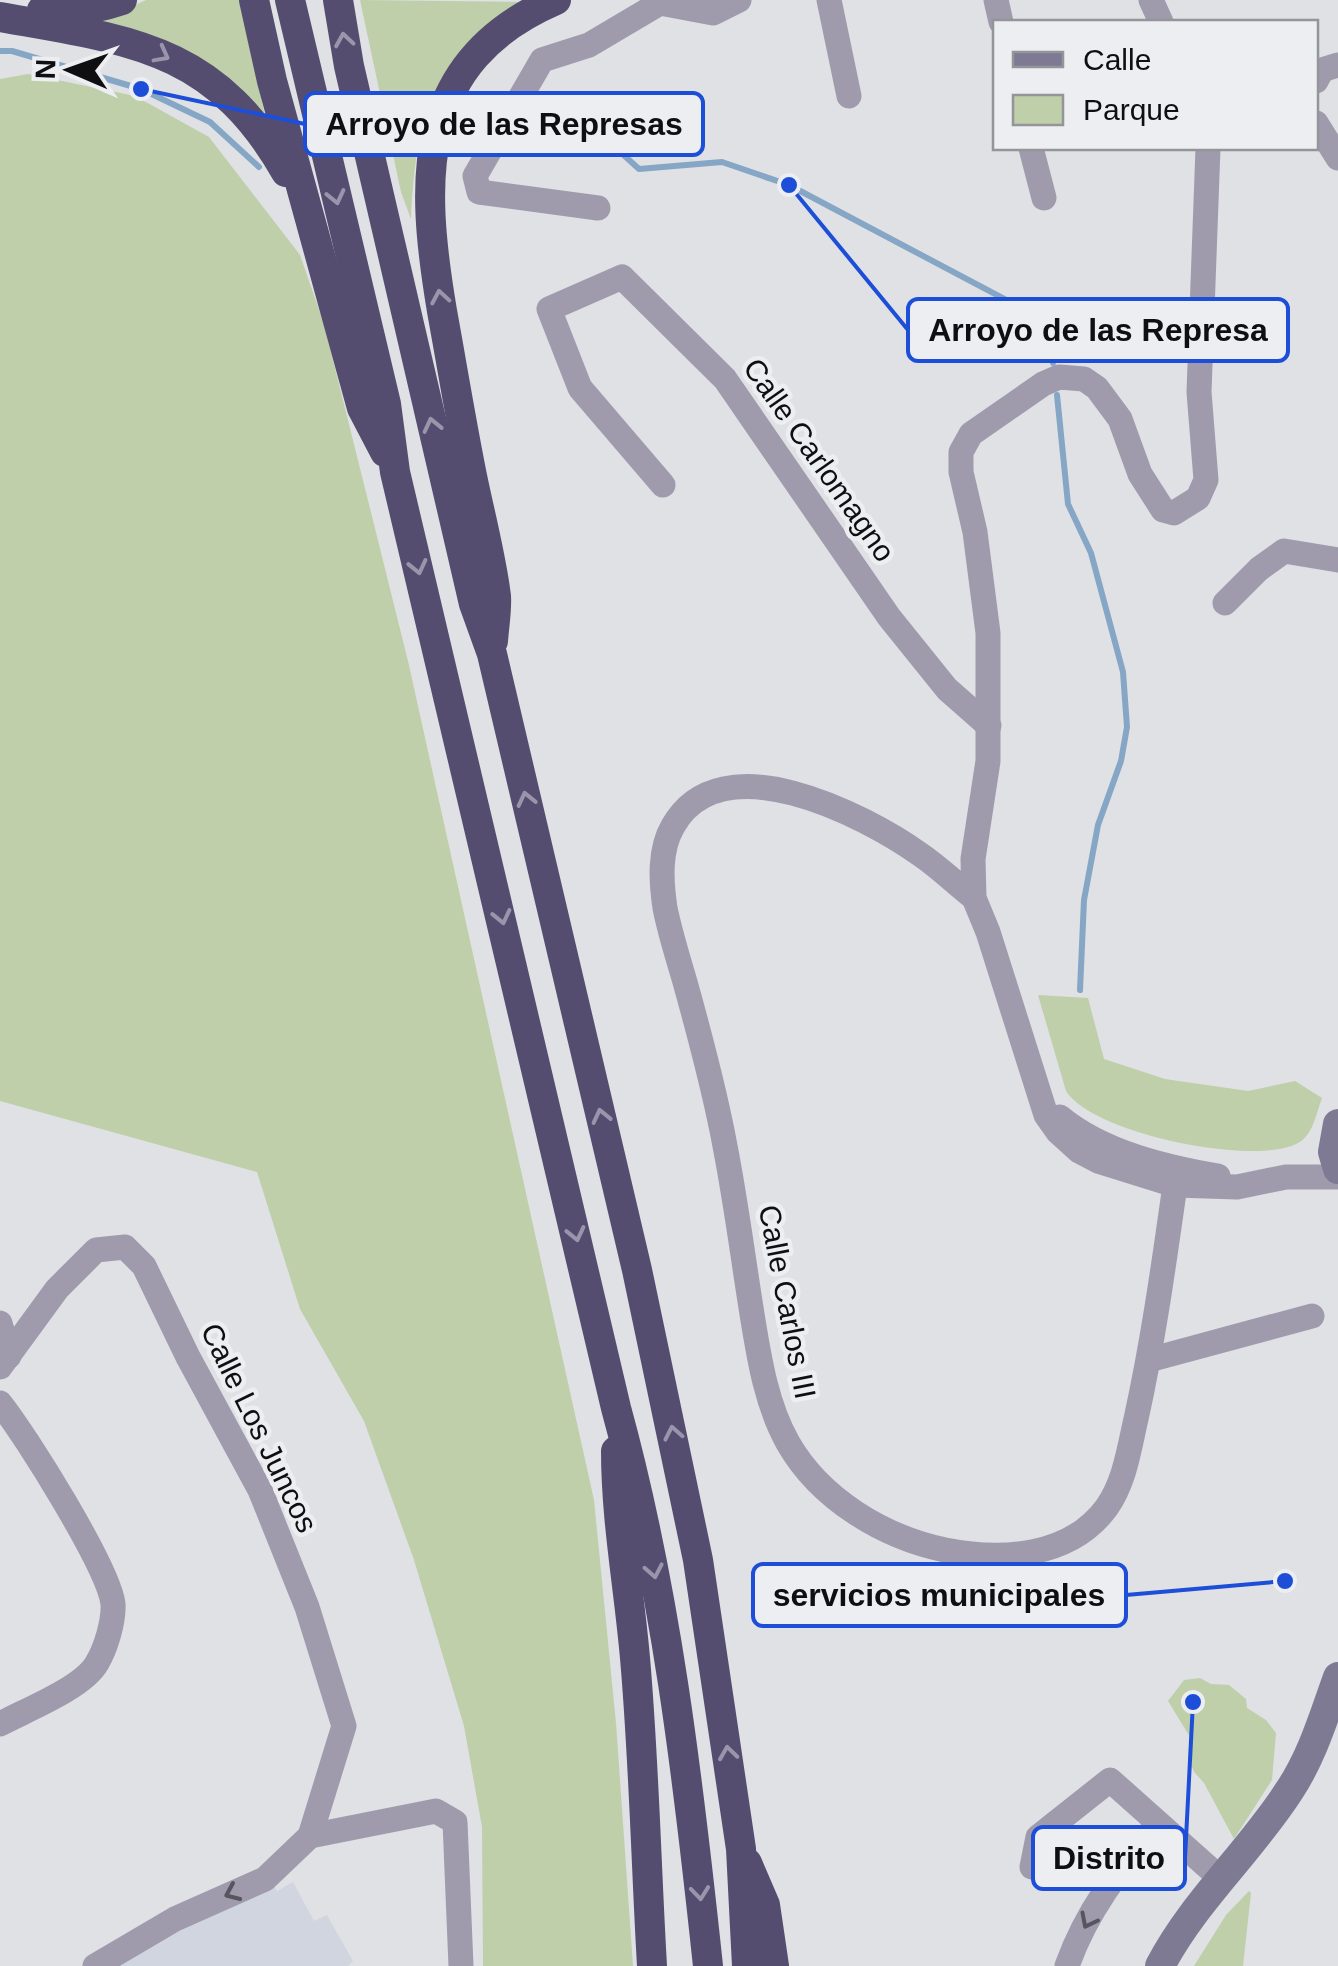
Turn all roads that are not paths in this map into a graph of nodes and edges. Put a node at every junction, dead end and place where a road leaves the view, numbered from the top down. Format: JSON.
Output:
{"nodes":[{"id":1,"x":122,"y":0,"type":"edge"},
{"id":2,"x":254,"y":0,"type":"edge"},
{"id":3,"x":290,"y":0,"type":"edge"},
{"id":4,"x":338,"y":0,"type":"edge"},
{"id":5,"x":556,"y":0,"type":"edge"},
{"id":6,"x":739,"y":0,"type":"edge"},
{"id":7,"x":829,"y":0,"type":"edge"},
{"id":8,"x":0,"y":4,"type":"edge"},
{"id":9,"x":0,"y":16,"type":"edge"},
{"id":10,"x":1338,"y":65,"type":"edge"},
{"id":11,"x":1318,"y":77,"type":"edge"},
{"id":12,"x":849,"y":96,"type":"dead end"},
{"id":13,"x":1318,"y":127,"type":"edge"},
{"id":14,"x":1032,"y":150,"type":"edge"},
{"id":15,"x":1208,"y":150,"type":"edge"},
{"id":16,"x":1338,"y":158,"type":"edge"},
{"id":17,"x":1044,"y":198,"type":"dead end"},
{"id":18,"x":598,"y":208,"type":"dead end"},
{"id":19,"x":308,"y":210,"type":"junction"},
{"id":20,"x":396,"y":472,"type":"junction"},
{"id":21,"x":662,"y":485,"type":"dead end"},
{"id":22,"x":1338,"y":560,"type":"edge"},
{"id":23,"x":1226,"y":604,"type":"dead end"},
{"id":24,"x":492,"y":654,"type":"junction"},
{"id":25,"x":990,"y":726,"type":"junction"},
{"id":26,"x":974,"y":898,"type":"junction"},
{"id":27,"x":1336,"y":1144,"type":"edge"},
{"id":28,"x":1096,"y":1150,"type":"junction"},
{"id":29,"x":1132,"y":1154,"type":"junction"},
{"id":30,"x":1204,"y":1173,"type":"junction"},
{"id":31,"x":1286,"y":1177,"type":"junction"},
{"id":32,"x":1338,"y":1177,"type":"edge"},
{"id":33,"x":1259,"y":1181,"type":"junction"},
{"id":34,"x":1176,"y":1185,"type":"junction"},
{"id":35,"x":1312,"y":1316,"type":"dead end"},
{"id":36,"x":0,"y":1323,"type":"edge"},
{"id":37,"x":1149,"y":1360,"type":"junction"},
{"id":38,"x":4,"y":1361,"type":"edge"},
{"id":39,"x":0,"y":1403,"type":"edge"},
{"id":40,"x":616,"y":1408,"type":"junction"},
{"id":41,"x":1338,"y":1678,"type":"edge"},
{"id":42,"x":0,"y":1724,"type":"edge"},
{"id":43,"x":1158,"y":1824,"type":"junction"},
{"id":44,"x":310,"y":1836,"type":"junction"},
{"id":45,"x":741,"y":1850,"type":"junction"},
{"id":46,"x":1032,"y":1868,"type":"dead end"},
{"id":47,"x":1220,"y":1878,"type":"junction"},
{"id":48,"x":95,"y":1966,"type":"edge"},
{"id":49,"x":461,"y":1966,"type":"edge"},
{"id":50,"x":652,"y":1966,"type":"edge"},
{"id":51,"x":708,"y":1966,"type":"edge"},
{"id":52,"x":747,"y":1966,"type":"edge"},
{"id":53,"x":774,"y":1966,"type":"edge"},
{"id":54,"x":1067,"y":1966,"type":"edge"},
{"id":55,"x":1160,"y":1966,"type":"edge"}],
"edges":[{"from":1,"to":8,"type":"highway"},
{"from":2,"to":19,"type":"highway"},
{"from":3,"to":20,"type":"highway","one_way":true},
{"from":24,"to":4,"type":"highway","one_way":true},
{"from":24,"to":5,"type":"highway","one_way":true},
{"from":6,"to":18,"type":"street"},
{"from":7,"to":12,"type":"street"},
{"from":9,"to":19,"type":"highway","one_way":true},
{"from":10,"to":11,"type":"street"},
{"from":13,"to":16,"type":"street"},
{"from":14,"to":17,"type":"street"},
{"from":15,"to":25,"type":"street"},
{"from":19,"to":20,"type":"highway"},
{"from":20,"to":40,"type":"highway","one_way":true},
{"from":21,"to":25,"type":"street","name":"Calle Carlomagno"},
{"from":22,"to":23,"type":"street"},
{"from":45,"to":24,"type":"highway","one_way":true},
{"from":25,"to":26,"type":"street"},
{"from":26,"to":28,"type":"street"},
{"from":26,"to":37,"type":"street","name":"Calle Carlos III"},
{"from":27,"to":31,"type":"street"},
{"from":28,"to":29,"type":"street"},
{"from":28,"to":34,"type":"street"},
{"from":29,"to":30,"type":"street"},
{"from":29,"to":34,"type":"street"},
{"from":30,"to":33,"type":"street"},
{"from":30,"to":34,"type":"street"},
{"from":31,"to":32,"type":"street"},
{"from":31,"to":33,"type":"street"},
{"from":33,"to":34,"type":"street"},
{"from":34,"to":37,"type":"street","name":"Calle Carlos III"},
{"from":35,"to":37,"type":"street"},
{"from":36,"to":38,"type":"street"},
{"from":38,"to":44,"type":"street","name":"Calle Los Juncos"},
{"from":39,"to":42,"type":"street"},
{"from":40,"to":50,"type":"highway"},
{"from":40,"to":51,"type":"highway","one_way":true},
{"from":41,"to":47,"type":"main road"},
{"from":43,"to":46,"type":"street"},
{"from":43,"to":47,"type":"street"},
{"from":43,"to":54,"type":"street","one_way":true},
{"from":44,"to":48,"type":"street","one_way":true},
{"from":44,"to":49,"type":"street"},
{"from":45,"to":52,"type":"highway"},
{"from":45,"to":53,"type":"highway"},
{"from":47,"to":55,"type":"main road"}]}
